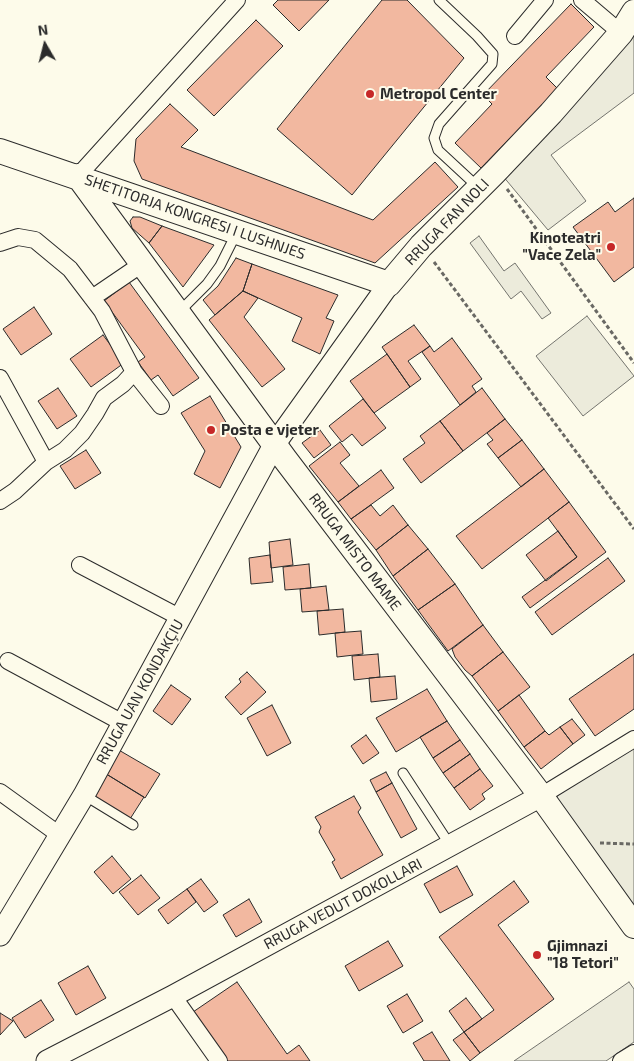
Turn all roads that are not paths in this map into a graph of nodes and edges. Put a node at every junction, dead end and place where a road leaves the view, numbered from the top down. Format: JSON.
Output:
{"nodes":[{"id":1,"x":237,"y":0,"type":"edge"},
{"id":2,"x":439,"y":0,"type":"edge"},
{"id":3,"x":582,"y":0,"type":"edge"},
{"id":4,"x":543,"y":1,"type":"edge"},
{"id":5,"x":634,"y":12,"type":"edge"},
{"id":6,"x":627,"y":32,"type":"edge"},
{"id":7,"x":515,"y":36,"type":"dead end"},
{"id":8,"x":0,"y":150,"type":"edge"},
{"id":9,"x":78,"y":176,"type":"junction"},
{"id":10,"x":487,"y":180,"type":"junction"},
{"id":11,"x":237,"y":232,"type":"junction"},
{"id":12,"x":0,"y":244,"type":"edge"},
{"id":13,"x":142,"y":264,"type":"junction"},
{"id":14,"x":389,"y":284,"type":"junction"},
{"id":15,"x":92,"y":298,"type":"junction"},
{"id":16,"x":178,"y":313,"type":"junction"},
{"id":17,"x":134,"y":372,"type":"junction"},
{"id":18,"x":0,"y":378,"type":"edge"},
{"id":19,"x":162,"y":406,"type":"dead end"},
{"id":20,"x":274,"y":445,"type":"junction"},
{"id":21,"x":46,"y":462,"type":"junction"},
{"id":22,"x":0,"y":501,"type":"edge"},
{"id":23,"x":80,"y":565,"type":"dead end"},
{"id":24,"x":180,"y":618,"type":"junction"},
{"id":25,"x":8,"y":661,"type":"dead end"},
{"id":26,"x":123,"y":723,"type":"junction"},
{"id":27,"x":634,"y":739,"type":"edge"},
{"id":28,"x":403,"y":773,"type":"dead end"},
{"id":29,"x":0,"y":792,"type":"edge"},
{"id":30,"x":84,"y":795,"type":"junction"},
{"id":31,"x":541,"y":796,"type":"junction"},
{"id":32,"x":133,"y":825,"type":"dead end"},
{"id":33,"x":61,"y":836,"type":"junction"},
{"id":34,"x":450,"y":846,"type":"junction"},
{"id":35,"x":634,"y":926,"type":"edge"},
{"id":36,"x":0,"y":936,"type":"edge"},
{"id":37,"x":173,"y":996,"type":"junction"},
{"id":38,"x":634,"y":1053,"type":"edge"},
{"id":39,"x":50,"y":1060,"type":"edge"},
{"id":40,"x":218,"y":1061,"type":"edge"},
{"id":41,"x":621,"y":1061,"type":"edge"}],
"edges":[{"from":1,"to":9,"type":"street"},
{"from":2,"to":10,"type":"lane"},
{"from":3,"to":6,"type":"street"},
{"from":4,"to":7,"type":"street"},
{"from":5,"to":6,"type":"main road","name":"RRUGA FAN NOLI"},
{"from":6,"to":10,"type":"main road","name":"RRUGA FAN NOLI"},
{"from":8,"to":9,"type":"main road","name":"SHETITORJA KONGRESI I LUSHNJES"},
{"from":9,"to":11,"type":"main road","name":"SHETITORJA KONGRESI I LUSHNJES"},
{"from":9,"to":13,"type":"main road","name":"RRUGA MISTO MAME"},
{"from":10,"to":14,"type":"main road","name":"RRUGA FAN NOLI"},
{"from":11,"to":14,"type":"main road","name":"SHETITORJA KONGRESI I LUSHNJES"},
{"from":11,"to":16,"type":"lane"},
{"from":12,"to":15,"type":"street"},
{"from":13,"to":15,"type":"street"},
{"from":13,"to":16,"type":"main road","name":"RRUGA MISTO MAME"},
{"from":14,"to":20,"type":"street","name":"RRUGA FAN NOLI"},
{"from":15,"to":17,"type":"street"},
{"from":16,"to":20,"type":"main road","name":"RRUGA MISTO MAME"},
{"from":17,"to":19,"type":"street"},
{"from":17,"to":21,"type":"street"},
{"from":18,"to":21,"type":"street"},
{"from":20,"to":24,"type":"street","name":"RRUGA UAN KONDAKÇIU"},
{"from":20,"to":31,"type":"main road","name":"RRUGA MISTO MAME"},
{"from":21,"to":22,"type":"street"},
{"from":23,"to":24,"type":"street"},
{"from":24,"to":26,"type":"street","name":"RRUGA UAN KONDAKÇIU"},
{"from":25,"to":26,"type":"street"},
{"from":26,"to":30,"type":"street","name":"RRUGA UAN KONDAKÇIU"},
{"from":27,"to":31,"type":"street","name":"RRUGA VEDUT DOKOLLARI"},
{"from":28,"to":34,"type":"lane"},
{"from":29,"to":33,"type":"street"},
{"from":30,"to":32,"type":"lane"},
{"from":30,"to":33,"type":"street","name":"RRUGA UAN KONDAKÇIU"},
{"from":31,"to":34,"type":"street","name":"RRUGA VEDUT DOKOLLARI"},
{"from":31,"to":35,"type":"main road","name":"RRUGA MISTO MAME"},
{"from":33,"to":36,"type":"street","name":"RRUGA UAN KONDAKÇIU"},
{"from":34,"to":37,"type":"street","name":"RRUGA VEDUT DOKOLLARI"},
{"from":37,"to":39,"type":"street","name":"RRUGA VEDUT DOKOLLARI"},
{"from":37,"to":40,"type":"street"},
{"from":38,"to":41,"type":"street"}]}
